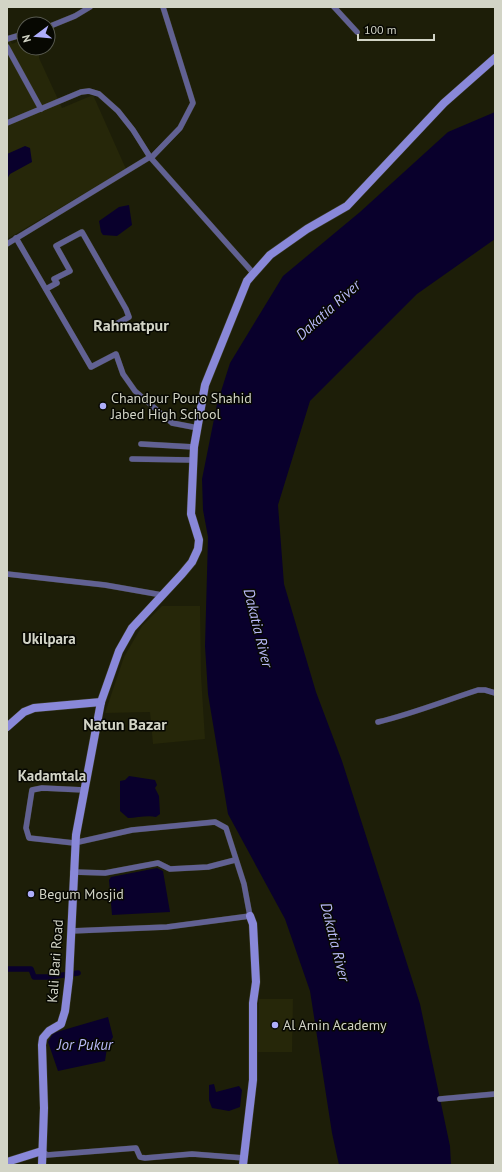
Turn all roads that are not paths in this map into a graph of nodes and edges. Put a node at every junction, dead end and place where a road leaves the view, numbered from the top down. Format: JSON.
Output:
{"nodes":[{"id":1,"x":90,"y":7,"type":"edge"},
{"id":2,"x":162,"y":7,"type":"edge"},
{"id":3,"x":334,"y":7,"type":"edge"},
{"id":4,"x":56,"y":24,"type":"edge"},
{"id":5,"x":357,"y":32,"type":"dead end"},
{"id":6,"x":7,"y":47,"type":"edge"},
{"id":7,"x":495,"y":58,"type":"edge"},
{"id":8,"x":41,"y":109,"type":"junction"},
{"id":9,"x":7,"y":124,"type":"edge"},
{"id":10,"x":151,"y":158,"type":"junction"},
{"id":11,"x":16,"y":238,"type":"junction"},
{"id":12,"x":7,"y":244,"type":"edge"},
{"id":13,"x":254,"y":274,"type":"junction"},
{"id":14,"x":46,"y":289,"type":"junction"},
{"id":15,"x":118,"y":323,"type":"dead end"},
{"id":16,"x":198,"y":428,"type":"junction"},
{"id":17,"x":141,"y":444,"type":"dead end"},
{"id":18,"x":194,"y":447,"type":"junction"},
{"id":19,"x":132,"y":459,"type":"dead end"},
{"id":20,"x":192,"y":460,"type":"junction"},
{"id":21,"x":7,"y":574,"type":"edge"},
{"id":22,"x":162,"y":595,"type":"junction"},
{"id":23,"x":495,"y":693,"type":"edge"},
{"id":24,"x":101,"y":702,"type":"junction"},
{"id":25,"x":378,"y":722,"type":"dead end"},
{"id":26,"x":7,"y":727,"type":"edge"},
{"id":27,"x":84,"y":790,"type":"junction"},
{"id":28,"x":74,"y":843,"type":"junction"},
{"id":29,"x":235,"y":860,"type":"junction"},
{"id":30,"x":73,"y":872,"type":"junction"},
{"id":31,"x":250,"y":916,"type":"junction"},
{"id":32,"x":71,"y":931,"type":"junction"},
{"id":33,"x":495,"y":1094,"type":"edge"},
{"id":34,"x":440,"y":1099,"type":"dead end"},
{"id":35,"x":42,"y":1151,"type":"junction"},
{"id":36,"x":243,"y":1161,"type":"edge"},
{"id":37,"x":7,"y":1162,"type":"edge"},
{"id":38,"x":42,"y":1165,"type":"edge"}],
"edges":[{"from":1,"to":4,"type":"street"},
{"from":2,"to":10,"type":"street"},
{"from":3,"to":5,"type":"street"},
{"from":6,"to":8,"type":"street"},
{"from":7,"to":13,"type":"main road","name":"Kali Bari Road"},
{"from":8,"to":9,"type":"street"},
{"from":8,"to":10,"type":"street"},
{"from":10,"to":11,"type":"street"},
{"from":10,"to":13,"type":"street"},
{"from":11,"to":12,"type":"street"},
{"from":11,"to":14,"type":"street"},
{"from":13,"to":16,"type":"main road","name":"Kali Bari Road"},
{"from":14,"to":15,"type":"street"},
{"from":14,"to":16,"type":"street"},
{"from":16,"to":18,"type":"main road","name":"Kali Bari Road"},
{"from":17,"to":18,"type":"street"},
{"from":18,"to":20,"type":"main road","name":"Kali Bari Road"},
{"from":19,"to":20,"type":"street"},
{"from":20,"to":22,"type":"main road","name":"Kali Bari Road"},
{"from":21,"to":22,"type":"street"},
{"from":22,"to":24,"type":"main road","name":"Kali Bari Road"},
{"from":23,"to":25,"type":"street"},
{"from":24,"to":26,"type":"main road"},
{"from":24,"to":27,"type":"main road","name":"Kali Bari Road"},
{"from":27,"to":28,"type":"main road","name":"Kali Bari Road"},
{"from":27,"to":28,"type":"street"},
{"from":28,"to":29,"type":"street"},
{"from":28,"to":30,"type":"main road","name":"Kali Bari Road"},
{"from":29,"to":30,"type":"street"},
{"from":29,"to":31,"type":"street"},
{"from":30,"to":32,"type":"main road","name":"Kali Bari Road"},
{"from":31,"to":32,"type":"street"},
{"from":31,"to":36,"type":"main road"},
{"from":32,"to":35,"type":"main road","name":"Kali Bari Road"},
{"from":33,"to":34,"type":"street"},
{"from":35,"to":36,"type":"street"},
{"from":35,"to":37,"type":"main road"},
{"from":35,"to":38,"type":"main road","name":"Kali Bari Road"}]}
